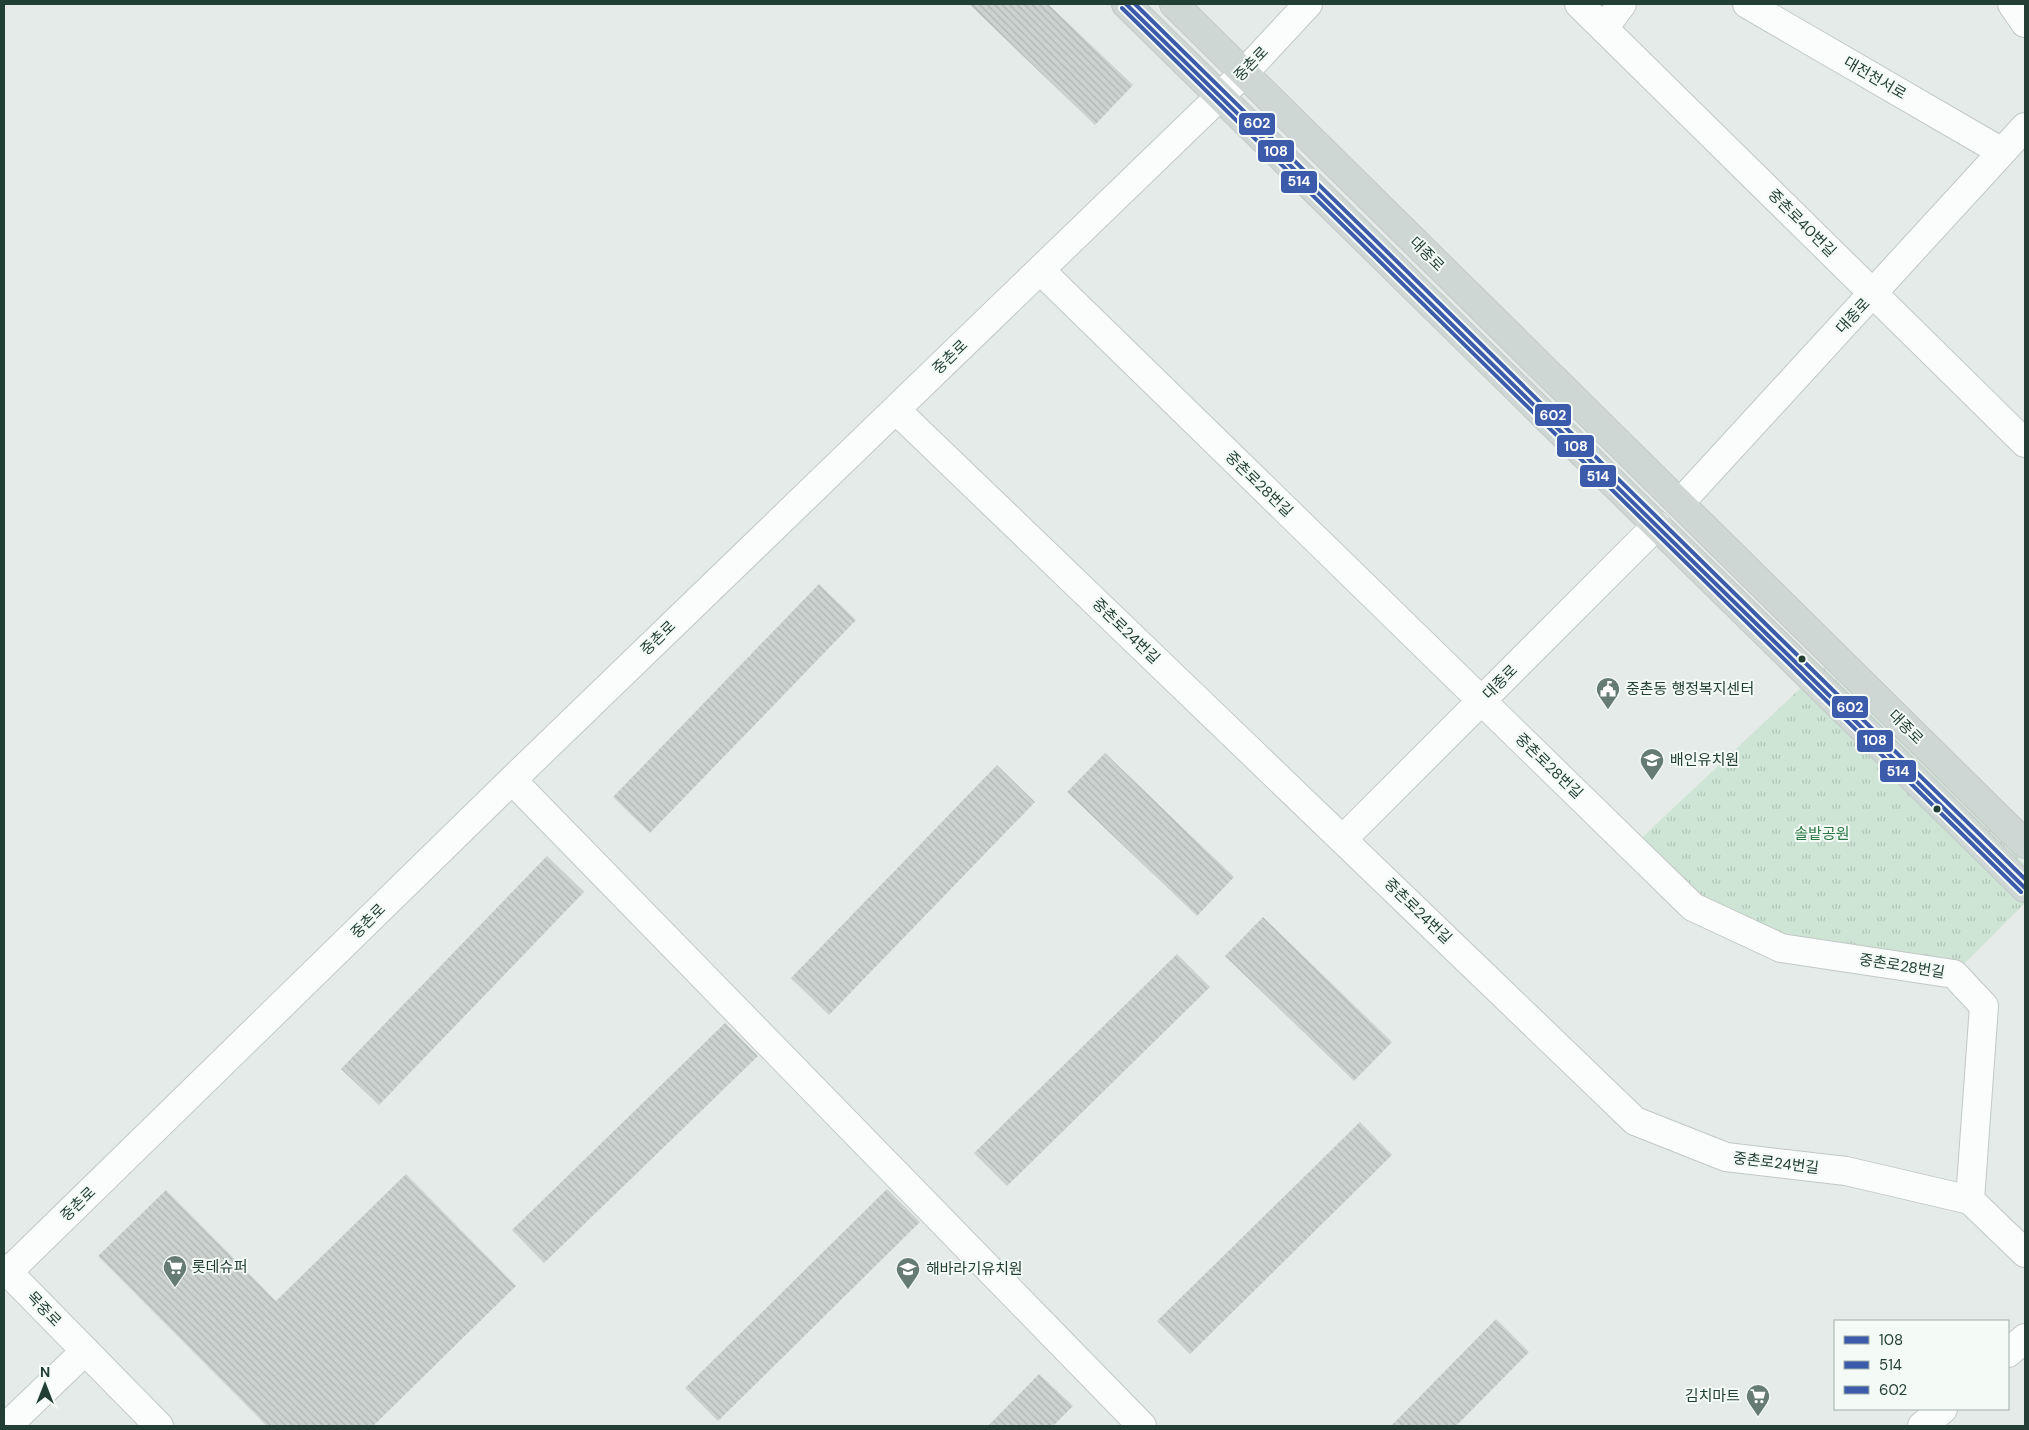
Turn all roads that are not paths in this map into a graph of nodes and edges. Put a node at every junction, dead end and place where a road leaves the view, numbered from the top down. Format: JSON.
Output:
{"nodes":[{"id":1,"x":1126,"y":4,"type":"edge"},
{"id":2,"x":1174,"y":4,"type":"edge"},
{"id":3,"x":1308,"y":4,"type":"edge"},
{"id":4,"x":1579,"y":4,"type":"edge"},
{"id":5,"x":1622,"y":4,"type":"edge"},
{"id":6,"x":1747,"y":4,"type":"edge"},
{"id":7,"x":2012,"y":4,"type":"edge"},
{"id":8,"x":2025,"y":23,"type":"edge"},
{"id":9,"x":1604,"y":28,"type":"junction"},
{"id":10,"x":1244,"y":73,"type":"junction"},
{"id":11,"x":1220,"y":96,"type":"junction"},
{"id":12,"x":2025,"y":127,"type":"edge"},
{"id":13,"x":2002,"y":152,"type":"junction"},
{"id":14,"x":1040,"y":270,"type":"junction"},
{"id":15,"x":1874,"y":293,"type":"junction"},
{"id":16,"x":896,"y":410,"type":"junction"},
{"id":17,"x":2025,"y":443,"type":"edge"},
{"id":18,"x":1680,"y":503,"type":"junction"},
{"id":19,"x":1657,"y":525,"type":"junction"},
{"id":20,"x":1482,"y":700,"type":"junction"},
{"id":21,"x":512,"y":780,"type":"junction"},
{"id":22,"x":1343,"y":839,"type":"junction"},
{"id":23,"x":2025,"y":844,"type":"edge"},
{"id":24,"x":2025,"y":888,"type":"edge"},
{"id":25,"x":1970,"y":1200,"type":"junction"},
{"id":26,"x":2025,"y":1253,"type":"edge"},
{"id":27,"x":6,"y":1270,"type":"edge"},
{"id":28,"x":2025,"y":1338,"type":"edge"},
{"id":29,"x":85,"y":1351,"type":"junction"},
{"id":30,"x":2009,"y":1352,"type":"edge"},
{"id":31,"x":1942,"y":1410,"type":"edge"},
{"id":32,"x":7,"y":1426,"type":"edge"},
{"id":33,"x":159,"y":1426,"type":"edge"},
{"id":34,"x":1142,"y":1426,"type":"edge"},
{"id":35,"x":1922,"y":1426,"type":"edge"}],
"edges":[{"from":1,"to":11,"type":"main road","name":"대종로"},
{"from":2,"to":10,"type":"main road","name":"대종로"},
{"from":3,"to":10,"type":"street","name":"중촌로"},
{"from":4,"to":9,"type":"street","name":"중촌로40번길"},
{"from":5,"to":9,"type":"street"},
{"from":6,"to":13,"type":"street","name":"대전천서로"},
{"from":7,"to":8,"type":"street"},
{"from":9,"to":15,"type":"street","name":"중촌로40번길"},
{"from":10,"to":11,"type":"street","name":"중촌로"},
{"from":10,"to":18,"type":"main road","name":"대종로"},
{"from":11,"to":14,"type":"street","name":"중촌로"},
{"from":11,"to":19,"type":"main road","name":"대종로"},
{"from":12,"to":13,"type":"street","name":"대종로"},
{"from":13,"to":15,"type":"street","name":"대종로"},
{"from":14,"to":16,"type":"street","name":"중촌로"},
{"from":14,"to":20,"type":"street","name":"중촌로28번길"},
{"from":15,"to":17,"type":"street","name":"중촌로40번길"},
{"from":15,"to":18,"type":"street","name":"대종로"},
{"from":16,"to":21,"type":"street","name":"중촌로"},
{"from":16,"to":22,"type":"street","name":"중촌로24번길"},
{"from":18,"to":23,"type":"main road","name":"대종로"},
{"from":19,"to":20,"type":"street","name":"대종로"},
{"from":19,"to":24,"type":"main road","name":"대종로"},
{"from":20,"to":22,"type":"street","name":"대종로"},
{"from":20,"to":25,"type":"street","name":"중촌로28번길"},
{"from":21,"to":27,"type":"street","name":"중촌로"},
{"from":21,"to":34,"type":"street"},
{"from":22,"to":25,"type":"street","name":"중촌로24번길"},
{"from":25,"to":26,"type":"street"},
{"from":27,"to":29,"type":"street","name":"목중로"},
{"from":28,"to":30,"type":"street"},
{"from":29,"to":32,"type":"street"},
{"from":29,"to":33,"type":"street","name":"목중로"},
{"from":31,"to":35,"type":"street"}]}
